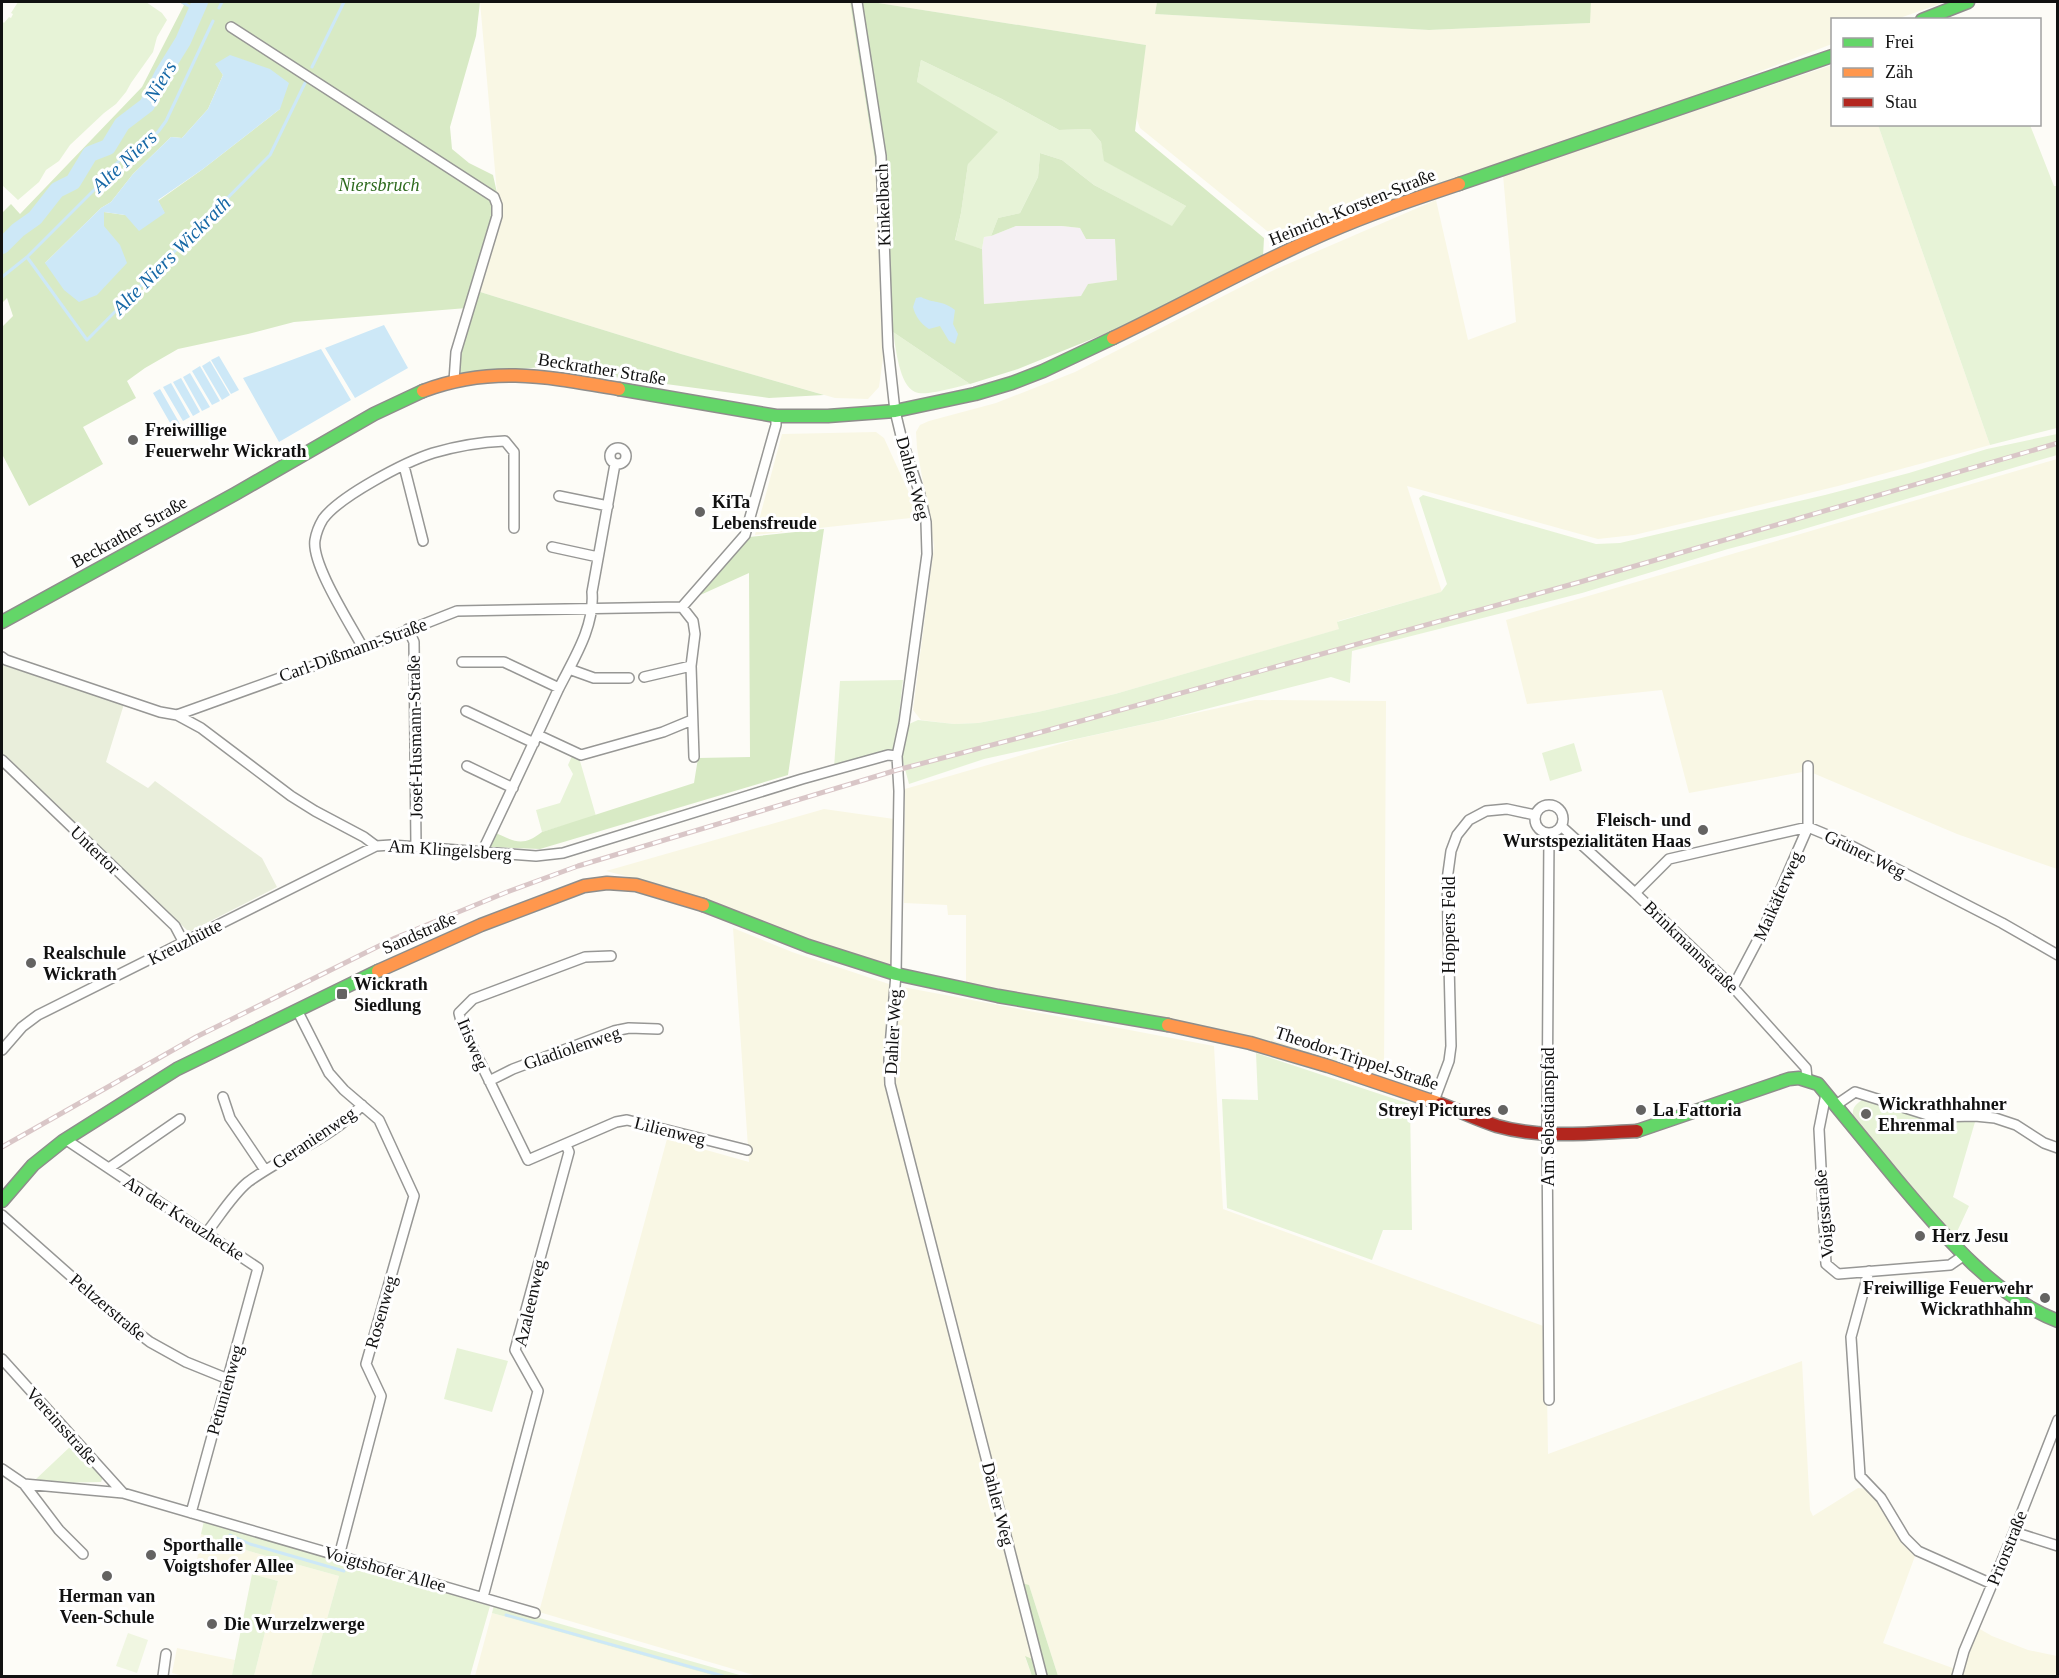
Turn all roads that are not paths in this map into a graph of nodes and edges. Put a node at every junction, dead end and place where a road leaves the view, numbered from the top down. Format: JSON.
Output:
{"nodes":[{"id":1,"x":857,"y":2,"type":"edge"},
{"id":2,"x":1968,"y":2,"type":"edge"},
{"id":3,"x":1927,"y":18,"type":"edge"},
{"id":4,"x":231,"y":27,"type":"dead end"},
{"id":5,"x":1831,"y":57,"type":"edge"},
{"id":6,"x":454,"y":381,"type":"junction"},
{"id":7,"x":895,"y":411,"type":"junction"},
{"id":8,"x":776,"y":416,"type":"junction"},
{"id":9,"x":615,"y":464,"type":"dead end"},
{"id":10,"x":404,"y":466,"type":"junction"},
{"id":11,"x":558,"y":496,"type":"dead end"},
{"id":12,"x":608,"y":506,"type":"junction"},
{"id":13,"x":514,"y":528,"type":"dead end"},
{"id":14,"x":423,"y":541,"type":"dead end"},
{"id":15,"x":552,"y":547,"type":"dead end"},
{"id":16,"x":598,"y":557,"type":"junction"},
{"id":17,"x":682,"y":607,"type":"junction"},
{"id":18,"x":593,"y":608,"type":"junction"},
{"id":19,"x":2,"y":622,"type":"edge"},
{"id":20,"x":408,"y":630,"type":"junction"},
{"id":21,"x":363,"y":648,"type":"junction"},
{"id":22,"x":2,"y":657,"type":"edge"},
{"id":23,"x":462,"y":662,"type":"dead end"},
{"id":24,"x":691,"y":666,"type":"junction"},
{"id":25,"x":569,"y":669,"type":"junction"},
{"id":26,"x":644,"y":677,"type":"dead end"},
{"id":27,"x":629,"y":678,"type":"dead end"},
{"id":28,"x":559,"y":688,"type":"junction"},
{"id":29,"x":466,"y":711,"type":"dead end"},
{"id":30,"x":177,"y":715,"type":"junction"},
{"id":31,"x":692,"y":720,"type":"junction"},
{"id":32,"x":536,"y":739,"type":"junction"},
{"id":33,"x":897,"y":756,"type":"junction"},
{"id":34,"x":694,"y":757,"type":"dead end"},
{"id":35,"x":2,"y":760,"type":"edge"},
{"id":36,"x":468,"y":766,"type":"dead end"},
{"id":37,"x":1808,"y":766,"type":"dead end"},
{"id":38,"x":12,"y":771,"type":"junction"},
{"id":39,"x":2,"y":774,"type":"edge"},
{"id":40,"x":513,"y":788,"type":"junction"},
{"id":41,"x":1535,"y":815,"type":"junction"},
{"id":42,"x":1561,"y":826,"type":"junction"},
{"id":43,"x":1808,"y":827,"type":"junction"},
{"id":44,"x":1550,"y":833,"type":"junction"},
{"id":45,"x":376,"y":846,"type":"junction"},
{"id":46,"x":416,"y":847,"type":"junction"},
{"id":47,"x":482,"y":852,"type":"junction"},
{"id":48,"x":1635,"y":893,"type":"junction"},
{"id":49,"x":184,"y":943,"type":"junction"},
{"id":50,"x":2058,"y":955,"type":"edge"},
{"id":51,"x":611,"y":956,"type":"dead end"},
{"id":52,"x":896,"y":974,"type":"junction"},
{"id":53,"x":1733,"y":987,"type":"junction"},
{"id":54,"x":297,"y":1010,"type":"junction"},
{"id":55,"x":658,"y":1029,"type":"dead end"},
{"id":56,"x":2,"y":1050,"type":"edge"},
{"id":57,"x":1803,"y":1078,"type":"junction"},
{"id":58,"x":489,"y":1081,"type":"junction"},
{"id":59,"x":1826,"y":1094,"type":"junction"},
{"id":60,"x":223,"y":1097,"type":"dead end"},
{"id":61,"x":1434,"y":1101,"type":"junction"},
{"id":62,"x":1835,"y":1104,"type":"junction"},
{"id":63,"x":362,"y":1105,"type":"junction"},
{"id":64,"x":180,"y":1119,"type":"dead end"},
{"id":65,"x":1547,"y":1134,"type":"junction"},
{"id":66,"x":65,"y":1139,"type":"junction"},
{"id":67,"x":566,"y":1145,"type":"junction"},
{"id":68,"x":2058,"y":1148,"type":"edge"},
{"id":69,"x":747,"y":1150,"type":"dead end"},
{"id":70,"x":528,"y":1160,"type":"joint"},
{"id":71,"x":109,"y":1168,"type":"junction"},
{"id":72,"x":265,"y":1170,"type":"junction"},
{"id":73,"x":2,"y":1201,"type":"edge"},
{"id":74,"x":2,"y":1215,"type":"edge"},
{"id":75,"x":207,"y":1232,"type":"junction"},
{"id":76,"x":1963,"y":1256,"type":"junction"},
{"id":77,"x":258,"y":1268,"type":"joint"},
{"id":78,"x":1869,"y":1271,"type":"junction"},
{"id":79,"x":2058,"y":1321,"type":"edge"},
{"id":80,"x":2,"y":1359,"type":"edge"},
{"id":81,"x":228,"y":1379,"type":"junction"},
{"id":82,"x":1549,"y":1400,"type":"dead end"},
{"id":83,"x":2058,"y":1420,"type":"edge"},
{"id":84,"x":2,"y":1469,"type":"edge"},
{"id":85,"x":24,"y":1484,"type":"junction"},
{"id":86,"x":123,"y":1493,"type":"junction"},
{"id":87,"x":191,"y":1513,"type":"junction"},
{"id":88,"x":2014,"y":1532,"type":"junction"},
{"id":89,"x":2058,"y":1546,"type":"edge"},
{"id":90,"x":83,"y":1554,"type":"dead end"},
{"id":91,"x":339,"y":1556,"type":"junction"},
{"id":92,"x":1992,"y":1584,"type":"junction"},
{"id":93,"x":483,"y":1597,"type":"junction"},
{"id":94,"x":535,"y":1613,"type":"dead end"},
{"id":95,"x":166,"y":1654,"type":"dead end"},
{"id":96,"x":164,"y":1677,"type":"edge"},
{"id":97,"x":1042,"y":1677,"type":"edge"},
{"id":98,"x":1956,"y":1677,"type":"edge"}],
"edges":[{"from":1,"to":7,"type":"street","name":"Kinkelbach"},
{"from":2,"to":3,"type":"main road"},
{"from":4,"to":6,"type":"street"},
{"from":5,"to":7,"type":"main road","name":"Heinrich-Korsten-Straße"},
{"from":6,"to":8,"type":"main road","name":"Beckrather Straße"},
{"from":6,"to":19,"type":"main road","name":"Beckrather Straße"},
{"from":7,"to":8,"type":"main road","name":"Beckrather Straße"},
{"from":7,"to":33,"type":"street","name":"Dahler Weg"},
{"from":8,"to":17,"type":"street"},
{"from":9,"to":12,"type":"street"},
{"from":10,"to":13,"type":"street"},
{"from":10,"to":14,"type":"street"},
{"from":10,"to":21,"type":"street"},
{"from":11,"to":12,"type":"street"},
{"from":12,"to":16,"type":"street"},
{"from":15,"to":16,"type":"street"},
{"from":16,"to":18,"type":"street"},
{"from":17,"to":18,"type":"street","name":"Carl-Dißmann-Straße"},
{"from":17,"to":24,"type":"street"},
{"from":18,"to":20,"type":"street","name":"Carl-Dißmann-Straße"},
{"from":18,"to":25,"type":"street"},
{"from":20,"to":21,"type":"street","name":"Carl-Dißmann-Straße"},
{"from":20,"to":46,"type":"street","name":"Josef-Husmann-Straße"},
{"from":21,"to":30,"type":"street","name":"Carl-Dißmann-Straße"},
{"from":22,"to":30,"type":"street","name":"Am Klingelsberg"},
{"from":23,"to":28,"type":"street"},
{"from":24,"to":26,"type":"street"},
{"from":24,"to":31,"type":"street"},
{"from":25,"to":27,"type":"street"},
{"from":25,"to":28,"type":"street"},
{"from":28,"to":32,"type":"street"},
{"from":29,"to":32,"type":"street"},
{"from":30,"to":45,"type":"street","name":"Am Klingelsberg"},
{"from":31,"to":32,"type":"street"},
{"from":31,"to":34,"type":"street"},
{"from":32,"to":40,"type":"street"},
{"from":33,"to":47,"type":"street","name":"Am Klingelsberg"},
{"from":33,"to":52,"type":"street","name":"Dahler Weg"},
{"from":35,"to":38,"type":"street","name":"Untertor"},
{"from":36,"to":40,"type":"street"},
{"from":37,"to":43,"type":"street","name":"Maikäferweg"},
{"from":38,"to":39,"type":"street"},
{"from":38,"to":49,"type":"street","name":"Untertor"},
{"from":40,"to":47,"type":"street"},
{"from":41,"to":42,"type":"street"},
{"from":41,"to":44,"type":"street"},
{"from":41,"to":61,"type":"street","name":"Hoppers Feld"},
{"from":42,"to":44,"type":"street"},
{"from":42,"to":48,"type":"street","name":"Brinkmannstraße"},
{"from":43,"to":48,"type":"street","name":"Grüner Weg"},
{"from":43,"to":50,"type":"street","name":"Grüner Weg"},
{"from":43,"to":53,"type":"street","name":"Maikäferweg"},
{"from":44,"to":65,"type":"street","name":"Am Sebastianspfad"},
{"from":45,"to":46,"type":"street","name":"Am Klingelsberg"},
{"from":45,"to":49,"type":"street","name":"Kreuzhütte"},
{"from":46,"to":47,"type":"street","name":"Am Klingelsberg"},
{"from":48,"to":53,"type":"street","name":"Brinkmannstraße"},
{"from":49,"to":56,"type":"street","name":"Kreuzhütte"},
{"from":51,"to":58,"type":"street","name":"Irisweg"},
{"from":52,"to":54,"type":"main road","name":"Sandstraße"},
{"from":52,"to":61,"type":"main road","name":"Theodor-Trippel-Straße"},
{"from":52,"to":97,"type":"street","name":"Dahler Weg"},
{"from":53,"to":57,"type":"street","name":"Brinkmannstraße"},
{"from":54,"to":63,"type":"street"},
{"from":54,"to":66,"type":"main road","name":"Sandstraße"},
{"from":55,"to":58,"type":"street","name":"Gladiolenweg"},
{"from":57,"to":59,"type":"main road"},
{"from":57,"to":65,"type":"main road","name":"Theodor-Trippel-Straße"},
{"from":58,"to":70,"type":"street","name":"Irisweg"},
{"from":59,"to":62,"type":"main road"},
{"from":59,"to":78,"type":"street","name":"Voigtsstraße"},
{"from":60,"to":72,"type":"street","name":"Geranienweg"},
{"from":61,"to":65,"type":"main road","name":"Theodor-Trippel-Straße"},
{"from":62,"to":68,"type":"street"},
{"from":62,"to":76,"type":"main road"},
{"from":63,"to":72,"type":"street","name":"Geranienweg"},
{"from":63,"to":91,"type":"street","name":"Rosenweg"},
{"from":64,"to":71,"type":"street","name":"An der Kreuzhecke"},
{"from":65,"to":82,"type":"street","name":"Am Sebastianspfad"},
{"from":66,"to":71,"type":"street","name":"An der Kreuzhecke"},
{"from":66,"to":73,"type":"main road","name":"Sandstraße"},
{"from":67,"to":69,"type":"street","name":"Lilienweg"},
{"from":67,"to":70,"type":"street","name":"Lilienweg"},
{"from":67,"to":93,"type":"street","name":"Azaleenweg"},
{"from":71,"to":75,"type":"street","name":"An der Kreuzhecke"},
{"from":72,"to":75,"type":"street","name":"Geranienweg"},
{"from":74,"to":81,"type":"street","name":"Peltzerstraße"},
{"from":75,"to":77,"type":"street","name":"An der Kreuzhecke"},
{"from":76,"to":78,"type":"street","name":"Voigtsstraße"},
{"from":76,"to":79,"type":"main road"},
{"from":77,"to":81,"type":"street","name":"Petunienweg"},
{"from":78,"to":92,"type":"street"},
{"from":80,"to":86,"type":"street","name":"Vereinsstraße"},
{"from":81,"to":87,"type":"street","name":"Petunienweg"},
{"from":83,"to":88,"type":"street","name":"Priorstraße"},
{"from":84,"to":85,"type":"street","name":"Voigtshofer Allee"},
{"from":85,"to":86,"type":"street","name":"Voigtshofer Allee"},
{"from":85,"to":90,"type":"street","name":"Voigtshofer Allee"},
{"from":86,"to":87,"type":"street","name":"Voigtshofer Allee"},
{"from":87,"to":91,"type":"street","name":"Voigtshofer Allee"},
{"from":88,"to":89,"type":"street"},
{"from":88,"to":92,"type":"street","name":"Priorstraße"},
{"from":91,"to":93,"type":"street","name":"Voigtshofer Allee"},
{"from":92,"to":98,"type":"street","name":"Priorstraße"},
{"from":93,"to":94,"type":"street","name":"Voigtshofer Allee"},
{"from":95,"to":96,"type":"street"}]}
